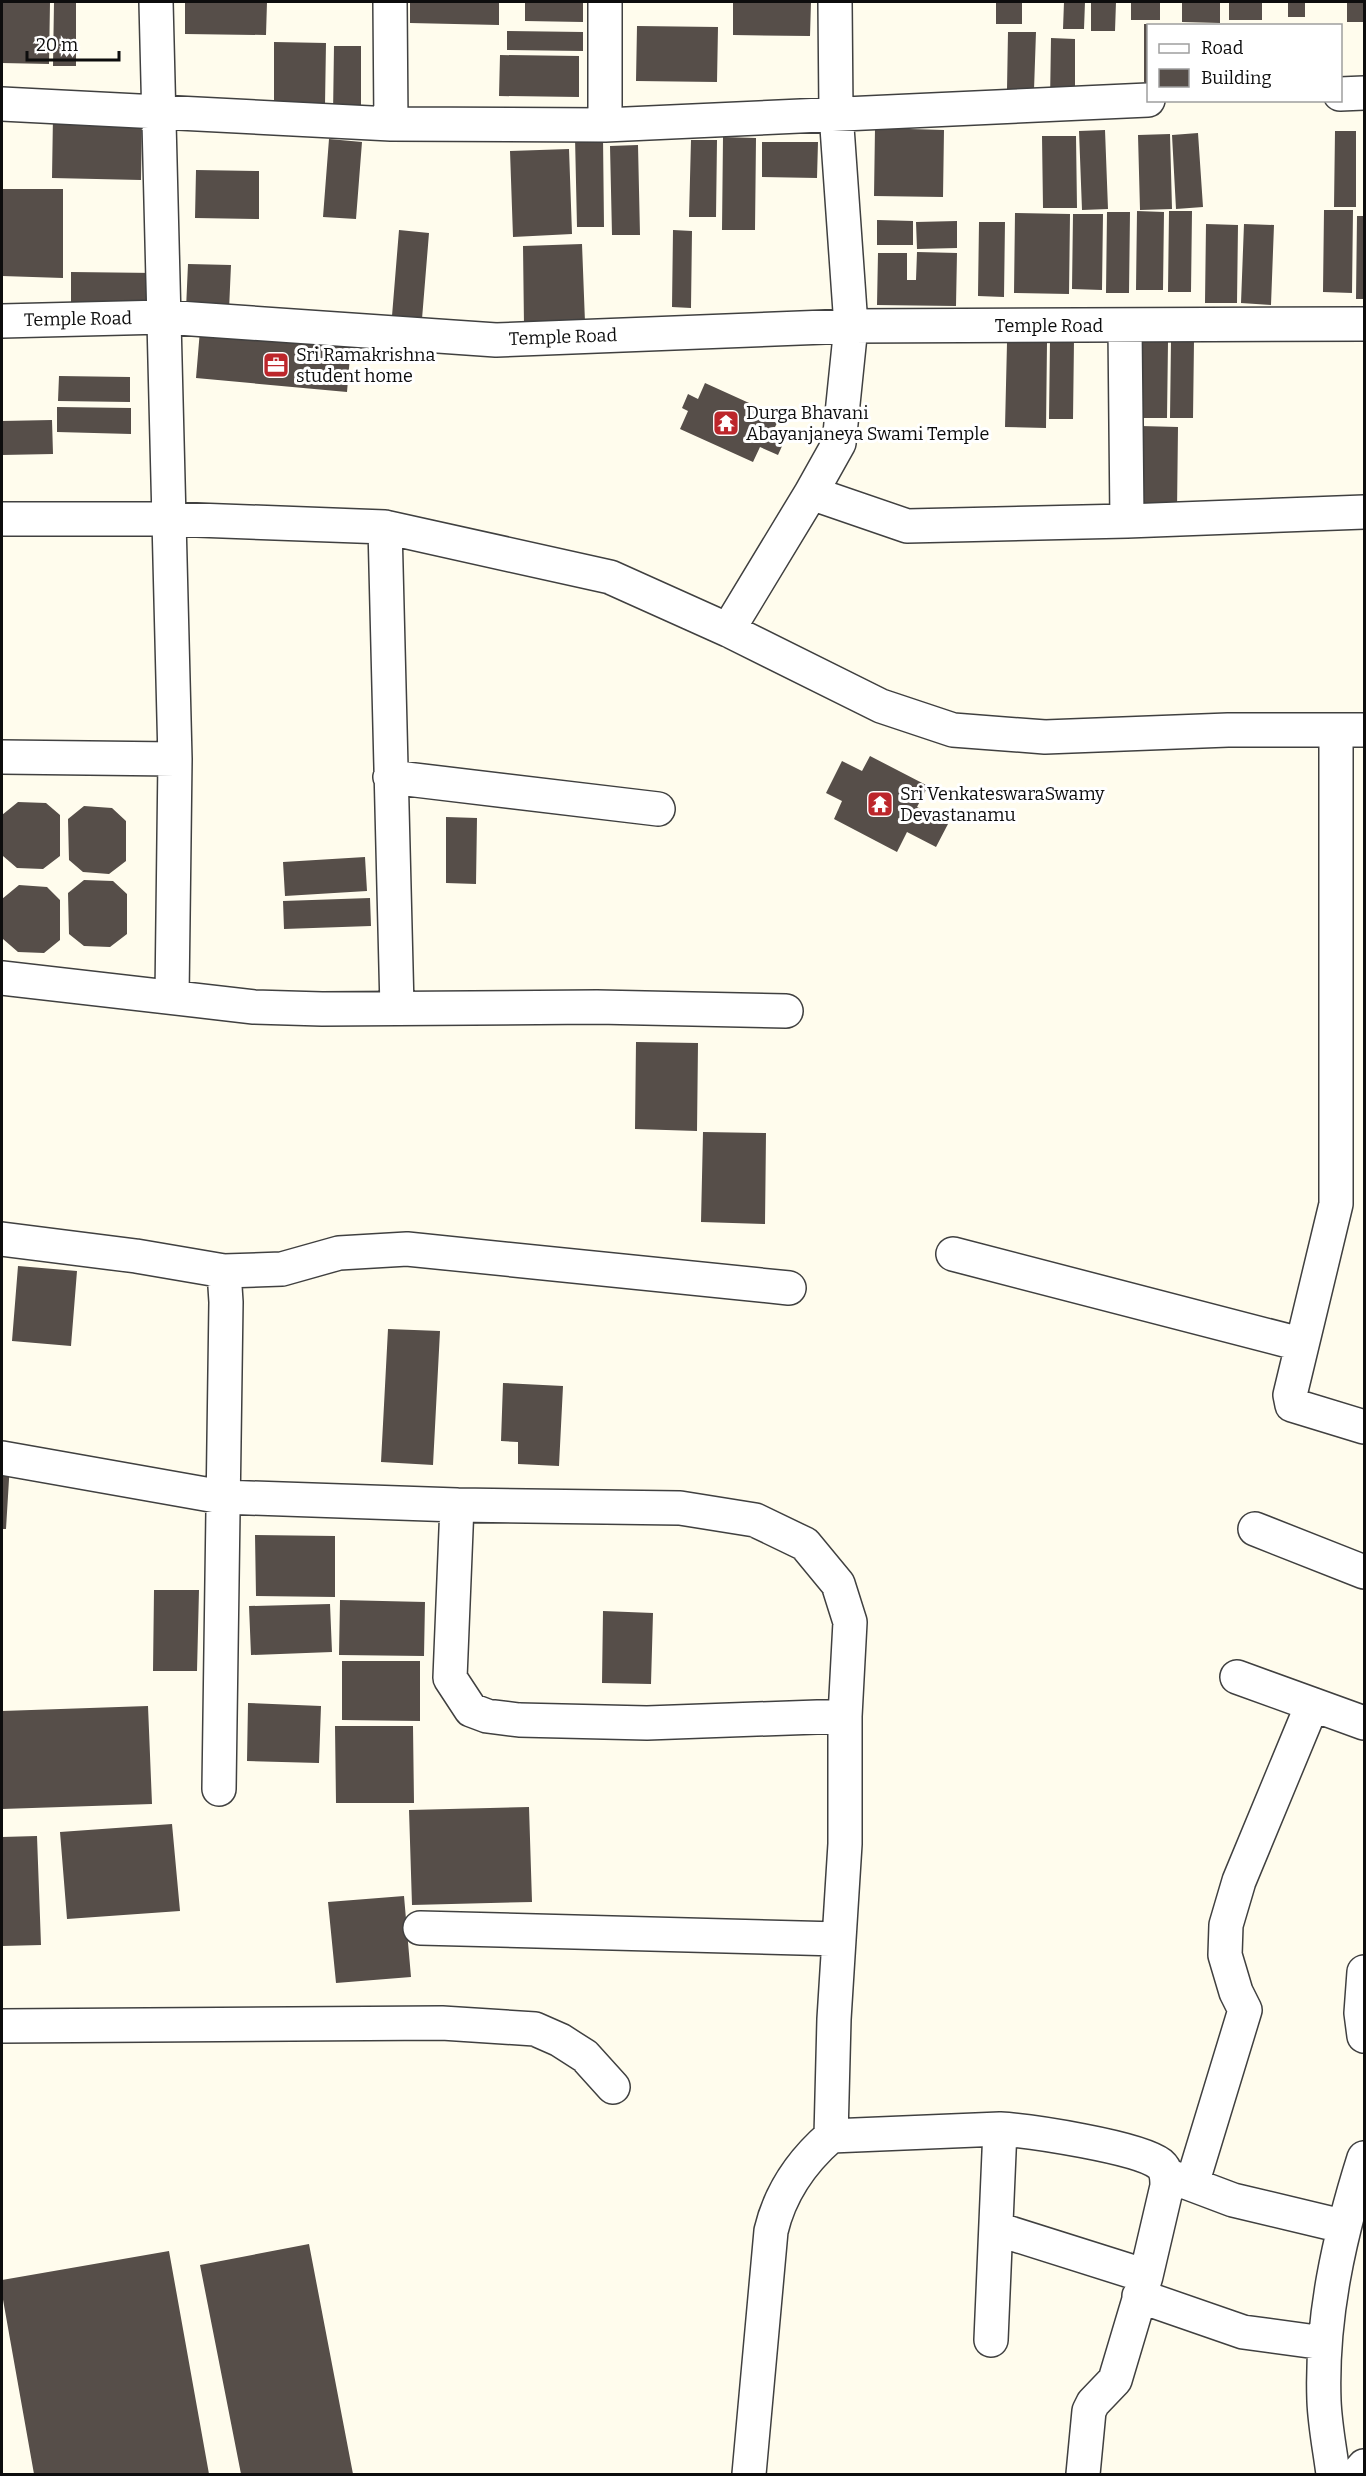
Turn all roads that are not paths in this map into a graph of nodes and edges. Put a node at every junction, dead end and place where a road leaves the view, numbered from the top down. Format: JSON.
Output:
{"nodes":[{"id":1,"x":156,"y":2,"type":"edge"},
{"id":2,"x":390,"y":2,"type":"edge"},
{"id":3,"x":605,"y":2,"type":"edge"},
{"id":4,"x":835,"y":2,"type":"edge"},
{"id":5,"x":1365,"y":93,"type":"edge"},
{"id":6,"x":1342,"y":94,"type":"edge"},
{"id":7,"x":1147,"y":100,"type":"edge"},
{"id":8,"x":2,"y":104,"type":"edge"},
{"id":9,"x":157,"y":113,"type":"junction"},
{"id":10,"x":836,"y":113,"type":"junction"},
{"id":11,"x":391,"y":124,"type":"junction"},
{"id":12,"x":605,"y":125,"type":"junction"},
{"id":13,"x":164,"y":317,"type":"junction"},
{"id":14,"x":2,"y":321,"type":"edge"},
{"id":15,"x":1365,"y":324,"type":"edge"},
{"id":16,"x":851,"y":326,"type":"junction"},
{"id":17,"x":1125,"y":327,"type":"junction"},
{"id":18,"x":811,"y":493,"type":"junction"},
{"id":19,"x":1365,"y":512,"type":"edge"},
{"id":20,"x":2,"y":519,"type":"edge"},
{"id":21,"x":170,"y":519,"type":"junction"},
{"id":22,"x":1127,"y":521,"type":"junction"},
{"id":23,"x":385,"y":527,"type":"junction"},
{"id":24,"x":728,"y":630,"type":"junction"},
{"id":25,"x":1350,"y":730,"type":"edge"},
{"id":26,"x":2,"y":757,"type":"edge"},
{"id":27,"x":175,"y":759,"type":"junction"},
{"id":28,"x":390,"y":777,"type":"junction"},
{"id":29,"x":658,"y":809,"type":"dead end"},
{"id":30,"x":2,"y":978,"type":"edge"},
{"id":31,"x":172,"y":997,"type":"junction"},
{"id":32,"x":397,"y":1008,"type":"junction"},
{"id":33,"x":786,"y":1011,"type":"dead end"},
{"id":34,"x":2,"y":1239,"type":"edge"},
{"id":35,"x":953,"y":1254,"type":"dead end"},
{"id":36,"x":224,"y":1271,"type":"junction"},
{"id":37,"x":789,"y":1288,"type":"dead end"},
{"id":38,"x":1300,"y":1344,"type":"junction"},
{"id":39,"x":1365,"y":1427,"type":"edge"},
{"id":40,"x":2,"y":1458,"type":"edge"},
{"id":41,"x":222,"y":1497,"type":"junction"},
{"id":42,"x":457,"y":1505,"type":"junction"},
{"id":43,"x":1255,"y":1529,"type":"dead end"},
{"id":44,"x":1365,"y":1572,"type":"edge"},
{"id":45,"x":1237,"y":1677,"type":"dead end"},
{"id":46,"x":1312,"y":1705,"type":"junction"},
{"id":47,"x":845,"y":1716,"type":"junction"},
{"id":48,"x":1365,"y":1723,"type":"edge"},
{"id":49,"x":219,"y":1789,"type":"dead end"},
{"id":50,"x":420,"y":1928,"type":"dead end"},
{"id":51,"x":839,"y":1939,"type":"junction"},
{"id":52,"x":1365,"y":1972,"type":"edge"},
{"id":53,"x":2,"y":2026,"type":"edge"},
{"id":54,"x":1365,"y":2036,"type":"edge"},
{"id":55,"x":613,"y":2087,"type":"dead end"},
{"id":56,"x":1000,"y":2129,"type":"junction"},
{"id":57,"x":831,"y":2136,"type":"junction"},
{"id":58,"x":1365,"y":2158,"type":"edge"},
{"id":59,"x":1179,"y":2180,"type":"junction"},
{"id":60,"x":1342,"y":2226,"type":"junction"},
{"id":61,"x":997,"y":2229,"type":"junction"},
{"id":62,"x":1143,"y":2286,"type":"junction"},
{"id":63,"x":991,"y":2340,"type":"dead end"},
{"id":64,"x":1324,"y":2343,"type":"junction"},
{"id":65,"x":1365,"y":2466,"type":"edge"},
{"id":66,"x":749,"y":2475,"type":"edge"},
{"id":67,"x":1083,"y":2475,"type":"edge"},
{"id":68,"x":1333,"y":2475,"type":"edge"},
{"id":69,"x":1357,"y":2475,"type":"edge"}],
"edges":[{"from":1,"to":9,"type":"street"},
{"from":2,"to":11,"type":"street"},
{"from":3,"to":12,"type":"street"},
{"from":4,"to":10,"type":"street"},
{"from":5,"to":6,"type":"street"},
{"from":7,"to":10,"type":"street"},
{"from":8,"to":9,"type":"street"},
{"from":9,"to":11,"type":"street"},
{"from":9,"to":13,"type":"street"},
{"from":10,"to":12,"type":"street"},
{"from":10,"to":16,"type":"street"},
{"from":11,"to":12,"type":"street"},
{"from":13,"to":14,"type":"street","name":"Temple Road"},
{"from":13,"to":16,"type":"street","name":"Temple Road"},
{"from":13,"to":21,"type":"street"},
{"from":15,"to":17,"type":"street","name":"Temple Road"},
{"from":16,"to":17,"type":"street","name":"Temple Road"},
{"from":16,"to":18,"type":"street"},
{"from":17,"to":22,"type":"street"},
{"from":18,"to":22,"type":"street"},
{"from":18,"to":24,"type":"street"},
{"from":19,"to":22,"type":"street"},
{"from":20,"to":21,"type":"street"},
{"from":21,"to":23,"type":"street"},
{"from":21,"to":27,"type":"street"},
{"from":23,"to":24,"type":"street"},
{"from":23,"to":28,"type":"street"},
{"from":24,"to":25,"type":"street"},
{"from":25,"to":38,"type":"street"},
{"from":26,"to":27,"type":"street"},
{"from":27,"to":31,"type":"street"},
{"from":28,"to":29,"type":"street"},
{"from":28,"to":32,"type":"street"},
{"from":30,"to":31,"type":"street"},
{"from":31,"to":32,"type":"street"},
{"from":32,"to":33,"type":"street"},
{"from":34,"to":36,"type":"street"},
{"from":35,"to":38,"type":"street"},
{"from":36,"to":37,"type":"street"},
{"from":36,"to":41,"type":"street"},
{"from":38,"to":39,"type":"street"},
{"from":40,"to":41,"type":"street"},
{"from":41,"to":42,"type":"street"},
{"from":41,"to":49,"type":"street"},
{"from":42,"to":47,"type":"street"},
{"from":42,"to":47,"type":"street"},
{"from":43,"to":44,"type":"street"},
{"from":45,"to":46,"type":"street"},
{"from":46,"to":48,"type":"street"},
{"from":46,"to":59,"type":"street"},
{"from":47,"to":51,"type":"street"},
{"from":50,"to":51,"type":"street"},
{"from":51,"to":57,"type":"street"},
{"from":52,"to":54,"type":"street"},
{"from":53,"to":55,"type":"street"},
{"from":56,"to":57,"type":"street"},
{"from":56,"to":59,"type":"street"},
{"from":56,"to":61,"type":"street"},
{"from":57,"to":66,"type":"street"},
{"from":58,"to":60,"type":"street"},
{"from":59,"to":60,"type":"street"},
{"from":59,"to":62,"type":"street"},
{"from":60,"to":64,"type":"street"},
{"from":61,"to":62,"type":"street"},
{"from":61,"to":63,"type":"street"},
{"from":62,"to":64,"type":"street"},
{"from":62,"to":67,"type":"street"},
{"from":64,"to":68,"type":"street"},
{"from":65,"to":69,"type":"street"}]}
